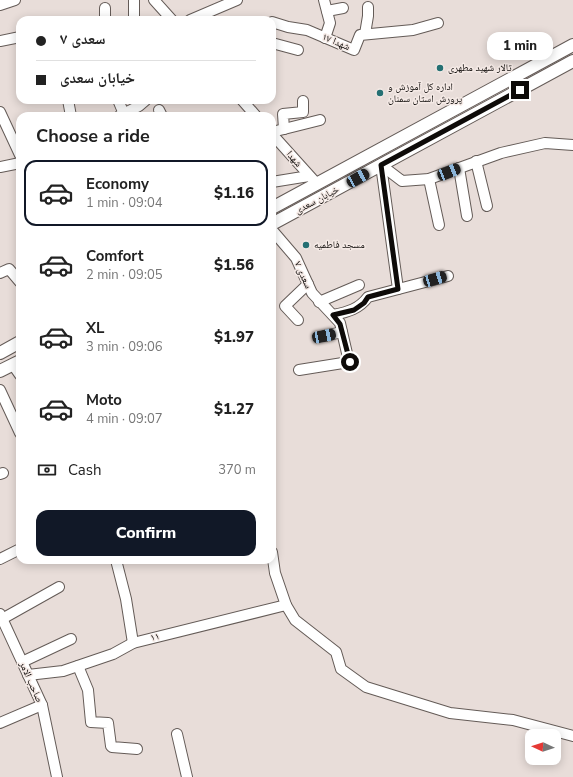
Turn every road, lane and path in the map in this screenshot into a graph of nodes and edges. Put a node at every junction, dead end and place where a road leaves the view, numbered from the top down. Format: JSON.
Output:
{"nodes":[{"id":1,"x":15,"y":0,"type":"edge"},
{"id":2,"x":134,"y":0,"type":"edge"},
{"id":3,"x":154,"y":0,"type":"edge"},
{"id":4,"x":159,"y":0,"type":"edge"},
{"id":5,"x":237,"y":0,"type":"edge"},
{"id":6,"x":324,"y":0,"type":"edge"},
{"id":7,"x":0,"y":5,"type":"edge"},
{"id":8,"x":213,"y":5,"type":"edge"},
{"id":9,"x":368,"y":7,"type":"dead end"},
{"id":10,"x":105,"y":8,"type":"dead end"},
{"id":11,"x":343,"y":8,"type":"dead end"},
{"id":12,"x":327,"y":11,"type":"junction"},
{"id":13,"x":105,"y":16,"type":"edge"},
{"id":14,"x":134,"y":16,"type":"edge"},
{"id":15,"x":168,"y":16,"type":"edge"},
{"id":16,"x":196,"y":16,"type":"edge"},
{"id":17,"x":276,"y":23,"type":"edge"},
{"id":18,"x":438,"y":23,"type":"dead end"},
{"id":19,"x":365,"y":34,"type":"junction"},
{"id":20,"x":16,"y":38,"type":"edge"},
{"id":21,"x":325,"y":38,"type":"junction"},
{"id":22,"x":0,"y":41,"type":"edge"},
{"id":23,"x":276,"y":44,"type":"edge"},
{"id":24,"x":573,"y":44,"type":"edge"},
{"id":25,"x":298,"y":50,"type":"dead end"},
{"id":26,"x":573,"y":61,"type":"edge"},
{"id":27,"x":303,"y":101,"type":"dead end"},
{"id":28,"x":141,"y":104,"type":"edge"},
{"id":29,"x":246,"y":104,"type":"edge"},
{"id":30,"x":0,"y":112,"type":"edge"},
{"id":31,"x":127,"y":112,"type":"edge"},
{"id":32,"x":252,"y":112,"type":"edge"},
{"id":33,"x":320,"y":120,"type":"dead end"},
{"id":34,"x":284,"y":129,"type":"junction"},
{"id":35,"x":276,"y":132,"type":"edge"},
{"id":36,"x":276,"y":138,"type":"edge"},
{"id":37,"x":16,"y":145,"type":"edge"},
{"id":38,"x":573,"y":145,"type":"edge"},
{"id":39,"x":476,"y":161,"type":"junction"},
{"id":40,"x":16,"y":164,"type":"edge"},
{"id":41,"x":381,"y":165,"type":"junction"},
{"id":42,"x":0,"y":167,"type":"edge"},
{"id":43,"x":459,"y":168,"type":"junction"},
{"id":44,"x":429,"y":179,"type":"junction"},
{"id":45,"x":313,"y":180,"type":"junction"},
{"id":46,"x":276,"y":182,"type":"edge"},
{"id":47,"x":276,"y":205,"type":"edge"},
{"id":48,"x":487,"y":206,"type":"dead end"},
{"id":49,"x":467,"y":216,"type":"dead end"},
{"id":50,"x":276,"y":222,"type":"edge"},
{"id":51,"x":439,"y":225,"type":"dead end"},
{"id":52,"x":276,"y":235,"type":"edge"},
{"id":53,"x":4,"y":271,"type":"edge"},
{"id":54,"x":448,"y":276,"type":"dead end"},
{"id":55,"x":16,"y":279,"type":"edge"},
{"id":56,"x":308,"y":284,"type":"junction"},
{"id":57,"x":359,"y":285,"type":"dead end"},
{"id":58,"x":398,"y":289,"type":"junction"},
{"id":59,"x":319,"y":302,"type":"junction"},
{"id":60,"x":333,"y":315,"type":"junction"},
{"id":61,"x":298,"y":320,"type":"dead end"},
{"id":62,"x":342,"y":332,"type":"junction"},
{"id":63,"x":324,"y":336,"type":"dead end"},
{"id":64,"x":16,"y":344,"type":"edge"},
{"id":65,"x":2,"y":349,"type":"edge"},
{"id":66,"x":16,"y":363,"type":"edge"},
{"id":67,"x":299,"y":370,"type":"dead end"},
{"id":68,"x":0,"y":371,"type":"edge"},
{"id":69,"x":0,"y":390,"type":"edge"},
{"id":70,"x":16,"y":424,"type":"edge"},
{"id":71,"x":16,"y":551,"type":"edge"},
{"id":72,"x":0,"y":559,"type":"edge"},
{"id":73,"x":117,"y":564,"type":"edge"},
{"id":74,"x":274,"y":564,"type":"edge"},
{"id":75,"x":59,"y":587,"type":"dead end"},
{"id":76,"x":286,"y":605,"type":"junction"},
{"id":77,"x":2,"y":623,"type":"edge"},
{"id":78,"x":71,"y":639,"type":"dead end"},
{"id":79,"x":133,"y":643,"type":"junction"},
{"id":80,"x":22,"y":662,"type":"junction"},
{"id":81,"x":78,"y":666,"type":"junction"},
{"id":82,"x":28,"y":675,"type":"junction"},
{"id":83,"x":42,"y":705,"type":"junction"},
{"id":84,"x":0,"y":723,"type":"edge"},
{"id":85,"x":177,"y":734,"type":"dead end"},
{"id":86,"x":573,"y":736,"type":"edge"},
{"id":87,"x":137,"y":749,"type":"dead end"},
{"id":88,"x":57,"y":777,"type":"edge"},
{"id":89,"x":187,"y":777,"type":"edge"}],
"edges":[{"from":1,"to":7,"type":"street"},
{"from":2,"to":14,"type":"street"},
{"from":3,"to":4,"type":"street"},
{"from":3,"to":15,"type":"street"},
{"from":5,"to":8,"type":"street"},
{"from":6,"to":12,"type":"street"},
{"from":8,"to":16,"type":"street"},
{"from":9,"to":19,"type":"street"},
{"from":10,"to":13,"type":"street"},
{"from":11,"to":12,"type":"street"},
{"from":12,"to":21,"type":"street"},
{"from":17,"to":21,"type":"street","name":"شهدا ۱۷"},
{"from":18,"to":19,"type":"street"},
{"from":19,"to":21,"type":"street","name":"شهدا ۱۷"},
{"from":20,"to":22,"type":"street"},
{"from":23,"to":25,"type":"street"},
{"from":24,"to":45,"type":"main road","name":"خیابان سعدی"},
{"from":26,"to":41,"type":"main road","name":"خیابان سعدی"},
{"from":27,"to":34,"type":"street"},
{"from":28,"to":31,"type":"street"},
{"from":29,"to":32,"type":"street"},
{"from":30,"to":37,"type":"street"},
{"from":33,"to":34,"type":"street"},
{"from":34,"to":35,"type":"street"},
{"from":36,"to":45,"type":"street","name":"شهدا"},
{"from":38,"to":39,"type":"street"},
{"from":39,"to":43,"type":"street"},
{"from":39,"to":48,"type":"street"},
{"from":40,"to":42,"type":"street"},
{"from":41,"to":44,"type":"street"},
{"from":41,"to":50,"type":"main road","name":"خیابان سعدی"},
{"from":41,"to":58,"type":"street"},
{"from":43,"to":44,"type":"street"},
{"from":43,"to":49,"type":"street"},
{"from":44,"to":51,"type":"street"},
{"from":45,"to":46,"type":"street"},
{"from":45,"to":47,"type":"main road","name":"خیابان سعدی"},
{"from":52,"to":56,"type":"street","name":"سعدی ۷"},
{"from":53,"to":55,"type":"street"},
{"from":54,"to":58,"type":"street"},
{"from":56,"to":59,"type":"street","name":"سعدی ۷"},
{"from":56,"to":61,"type":"street"},
{"from":57,"to":59,"type":"street"},
{"from":58,"to":60,"type":"street"},
{"from":59,"to":60,"type":"street","name":"سعدی ۷"},
{"from":60,"to":62,"type":"street","name":"سعدی ۷"},
{"from":62,"to":63,"type":"street"},
{"from":62,"to":67,"type":"street","name":"سعدی ۷"},
{"from":64,"to":65,"type":"main road"},
{"from":66,"to":68,"type":"main road"},
{"from":69,"to":70,"type":"street"},
{"from":71,"to":72,"type":"street"},
{"from":73,"to":79,"type":"street"},
{"from":74,"to":76,"type":"street"},
{"from":75,"to":77,"type":"street"},
{"from":76,"to":79,"type":"street","name":"۱۱"},
{"from":76,"to":86,"type":"street"},
{"from":77,"to":80,"type":"street","name":"صاحب الامر"},
{"from":78,"to":80,"type":"street"},
{"from":79,"to":81,"type":"street","name":"۱۱"},
{"from":80,"to":82,"type":"street","name":"صاحب الامر"},
{"from":81,"to":82,"type":"street","name":"۱۱"},
{"from":81,"to":87,"type":"street"},
{"from":82,"to":83,"type":"street","name":"صاحب الامر"},
{"from":83,"to":84,"type":"street"},
{"from":83,"to":88,"type":"street","name":"صاحب الامر"},
{"from":85,"to":89,"type":"street"}]}
